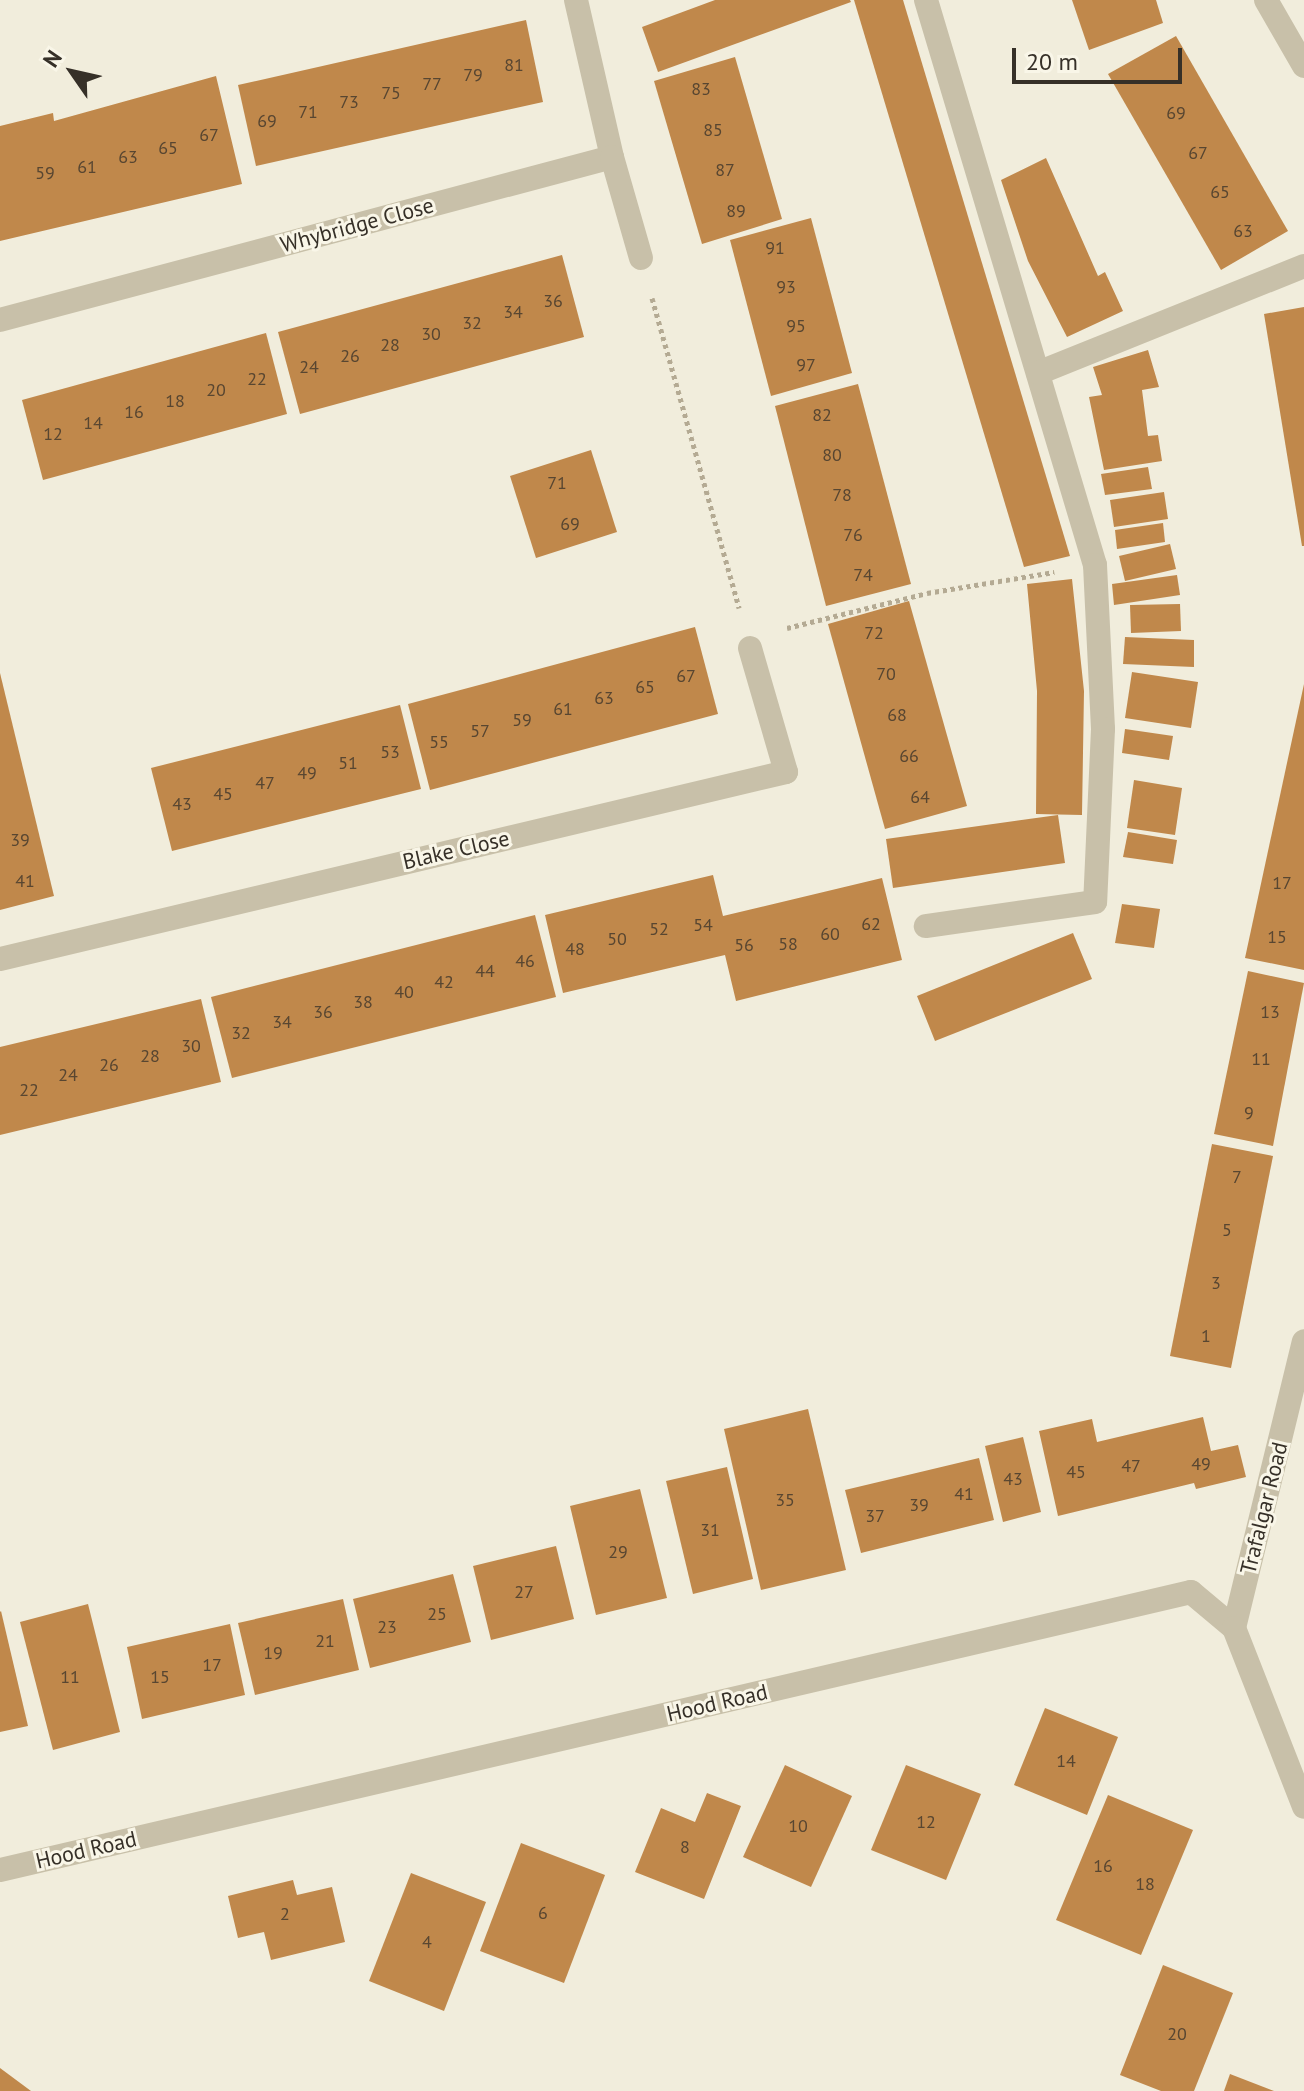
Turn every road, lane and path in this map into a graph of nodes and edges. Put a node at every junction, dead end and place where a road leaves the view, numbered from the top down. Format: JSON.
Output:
{"nodes":[{"id":1,"x":576,"y":0,"type":"edge"},
{"id":2,"x":926,"y":0,"type":"edge"},
{"id":3,"x":1266,"y":0,"type":"edge"},
{"id":4,"x":1304,"y":66,"type":"edge"},
{"id":5,"x":612,"y":157,"type":"junction"},
{"id":6,"x":641,"y":258,"type":"joint"},
{"id":7,"x":1304,"y":266,"type":"edge"},
{"id":8,"x":0,"y":320,"type":"edge"},
{"id":9,"x":1038,"y":373,"type":"junction"},
{"id":10,"x":1095,"y":565,"type":"junction"},
{"id":11,"x":749,"y":643,"type":"junction"},
{"id":12,"x":926,"y":926,"type":"dead end"},
{"id":13,"x":0,"y":959,"type":"edge"},
{"id":14,"x":1304,"y":1341,"type":"edge"},
{"id":15,"x":1234,"y":1628,"type":"junction"},
{"id":16,"x":1304,"y":1807,"type":"edge"},
{"id":17,"x":0,"y":1870,"type":"edge"}],
"edges":[{"from":1,"to":5,"type":"street"},
{"from":2,"to":9,"type":"street"},
{"from":3,"to":4,"type":"street"},
{"from":5,"to":6,"type":"street"},
{"from":5,"to":8,"type":"street","name":"Whybridge Close"},
{"from":6,"to":11,"type":"path"},
{"from":7,"to":9,"type":"street"},
{"from":9,"to":10,"type":"street"},
{"from":10,"to":11,"type":"path"},
{"from":10,"to":12,"type":"street"},
{"from":11,"to":13,"type":"street","name":"Blake Close"},
{"from":14,"to":15,"type":"street","name":"Trafalgar Road"},
{"from":15,"to":16,"type":"street","name":"Hood Road"},
{"from":15,"to":17,"type":"street","name":"Hood Road"}]}
